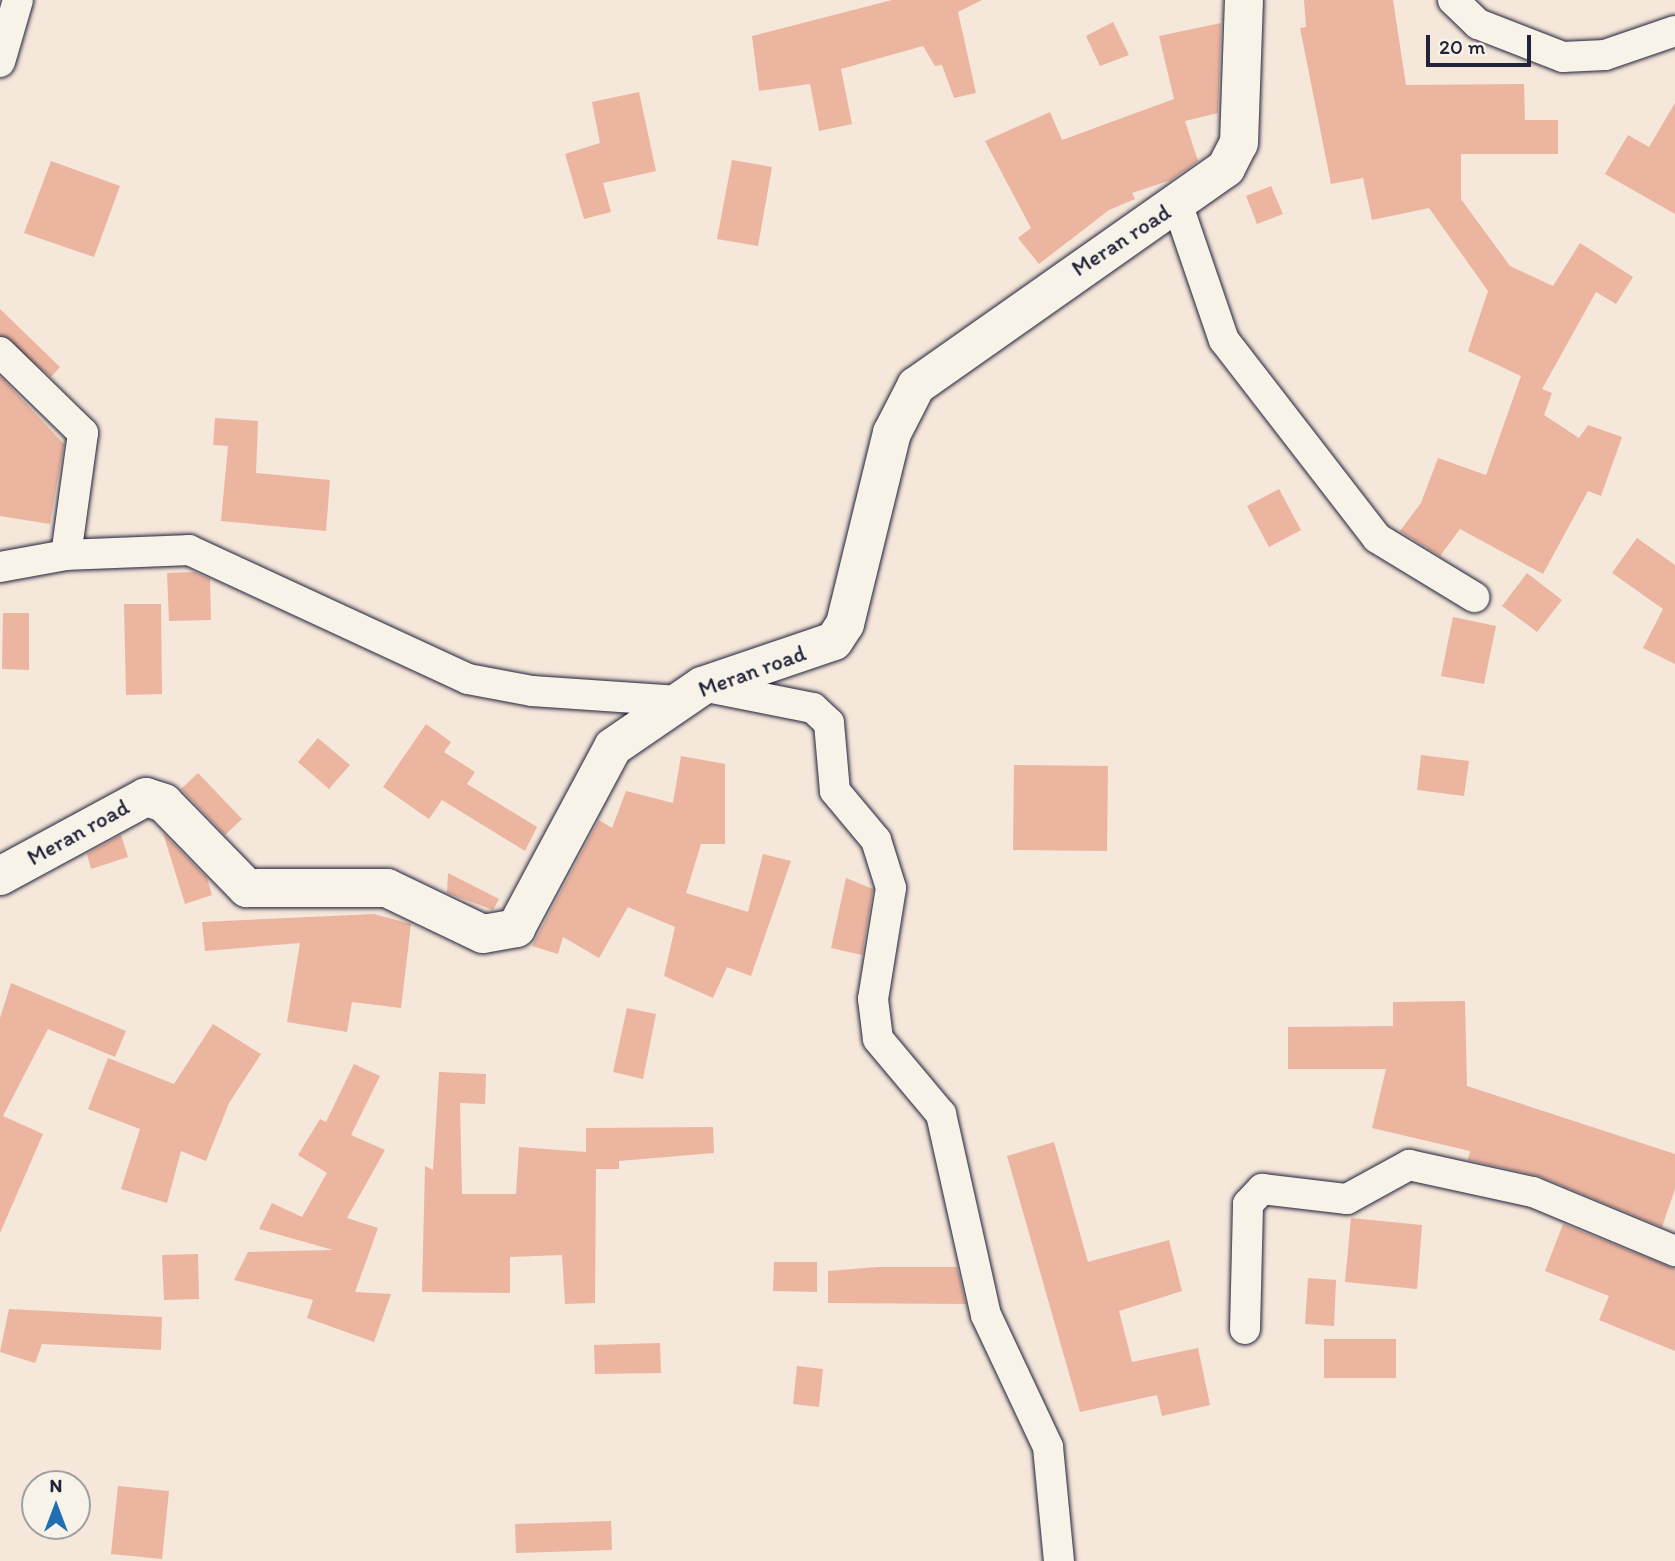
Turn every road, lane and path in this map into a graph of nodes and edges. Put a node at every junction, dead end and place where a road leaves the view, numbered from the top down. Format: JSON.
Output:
{"nodes":[{"id":1,"x":18,"y":0,"type":"edge"},
{"id":2,"x":1244,"y":0,"type":"edge"},
{"id":3,"x":1453,"y":0,"type":"edge"},
{"id":4,"x":1675,"y":31,"type":"edge"},
{"id":5,"x":0,"y":62,"type":"edge"},
{"id":6,"x":1177,"y":203,"type":"junction"},
{"id":7,"x":0,"y":352,"type":"edge"},
{"id":8,"x":66,"y":555,"type":"junction"},
{"id":9,"x":0,"y":567,"type":"edge"},
{"id":10,"x":1474,"y":597,"type":"dead end"},
{"id":11,"x":690,"y":694,"type":"junction"},
{"id":12,"x":0,"y":876,"type":"edge"},
{"id":13,"x":1675,"y":1251,"type":"edge"},
{"id":14,"x":1245,"y":1329,"type":"dead end"},
{"id":15,"x":1059,"y":1561,"type":"edge"}],
"edges":[{"from":1,"to":5,"type":"street"},
{"from":2,"to":6,"type":"street","name":"Meran road"},
{"from":3,"to":4,"type":"street"},
{"from":6,"to":10,"type":"street"},
{"from":6,"to":11,"type":"street","name":"Meran road"},
{"from":7,"to":8,"type":"street"},
{"from":8,"to":9,"type":"street"},
{"from":8,"to":11,"type":"street"},
{"from":11,"to":12,"type":"street","name":"Meran road"},
{"from":11,"to":15,"type":"street"},
{"from":13,"to":14,"type":"street"}]}
